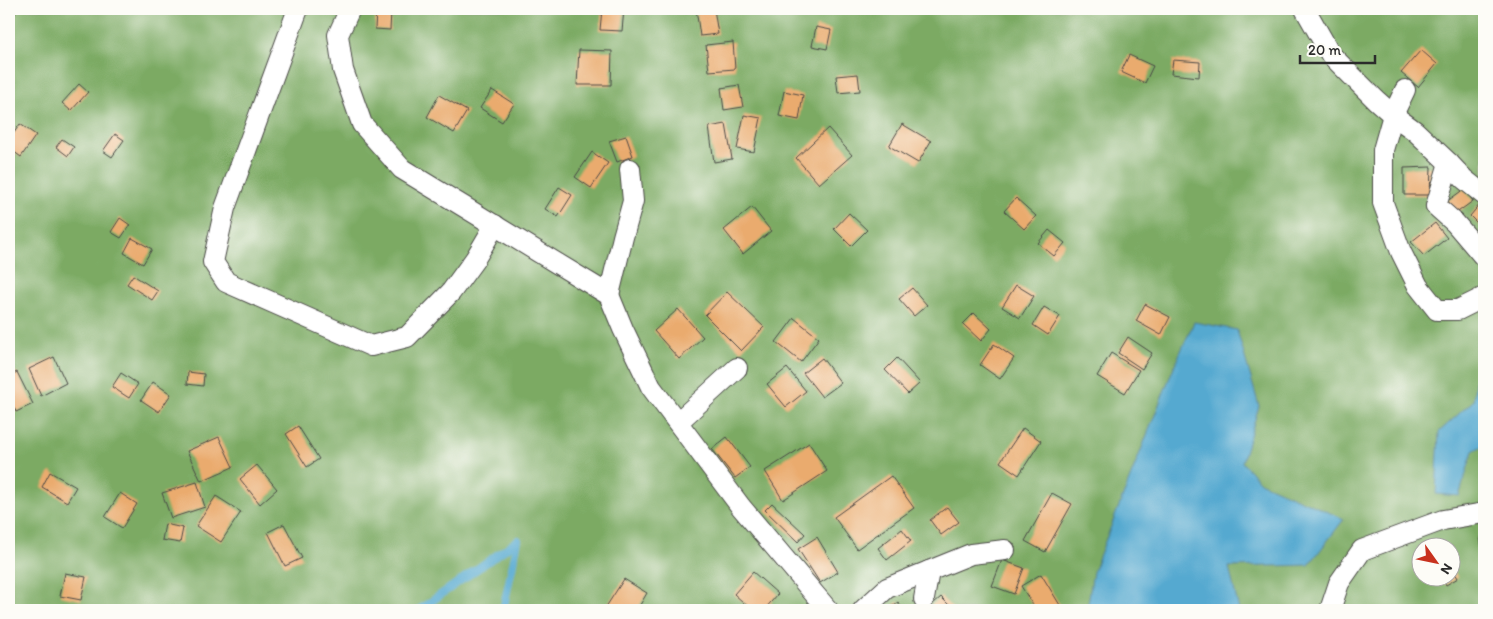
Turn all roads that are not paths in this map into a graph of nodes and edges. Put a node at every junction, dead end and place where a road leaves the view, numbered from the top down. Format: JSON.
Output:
{"nodes":[{"id":1,"x":298,"y":9,"type":"edge"},
{"id":2,"x":350,"y":9,"type":"edge"},
{"id":3,"x":1306,"y":9,"type":"edge"},
{"id":4,"x":1405,"y":90,"type":"dead end"},
{"id":5,"x":1393,"y":115,"type":"junction"},
{"id":6,"x":1449,"y":163,"type":"junction"},
{"id":7,"x":630,"y":169,"type":"dead end"},
{"id":8,"x":1484,"y":195,"type":"edge"},
{"id":9,"x":495,"y":225,"type":"junction"},
{"id":10,"x":1484,"y":256,"type":"edge"},
{"id":11,"x":610,"y":295,"type":"junction"},
{"id":12,"x":1484,"y":297,"type":"edge"},
{"id":13,"x":737,"y":368,"type":"dead end"},
{"id":14,"x":678,"y":422,"type":"junction"},
{"id":15,"x":1484,"y":513,"type":"edge"},
{"id":16,"x":1006,"y":550,"type":"dead end"},
{"id":17,"x":929,"y":571,"type":"junction"},
{"id":18,"x":924,"y":599,"type":"dead end"},
{"id":19,"x":828,"y":610,"type":"edge"},
{"id":20,"x":863,"y":610,"type":"edge"},
{"id":21,"x":1330,"y":610,"type":"edge"}],
"edges":[{"from":1,"to":9,"type":"street"},
{"from":2,"to":9,"type":"street"},
{"from":3,"to":5,"type":"street"},
{"from":4,"to":5,"type":"street"},
{"from":5,"to":6,"type":"street"},
{"from":5,"to":12,"type":"street"},
{"from":6,"to":8,"type":"street"},
{"from":6,"to":10,"type":"street"},
{"from":7,"to":11,"type":"street"},
{"from":9,"to":11,"type":"street"},
{"from":11,"to":14,"type":"street"},
{"from":13,"to":14,"type":"street"},
{"from":14,"to":19,"type":"street"},
{"from":15,"to":21,"type":"street"},
{"from":16,"to":17,"type":"street"},
{"from":17,"to":18,"type":"street"},
{"from":17,"to":20,"type":"street"}]}
